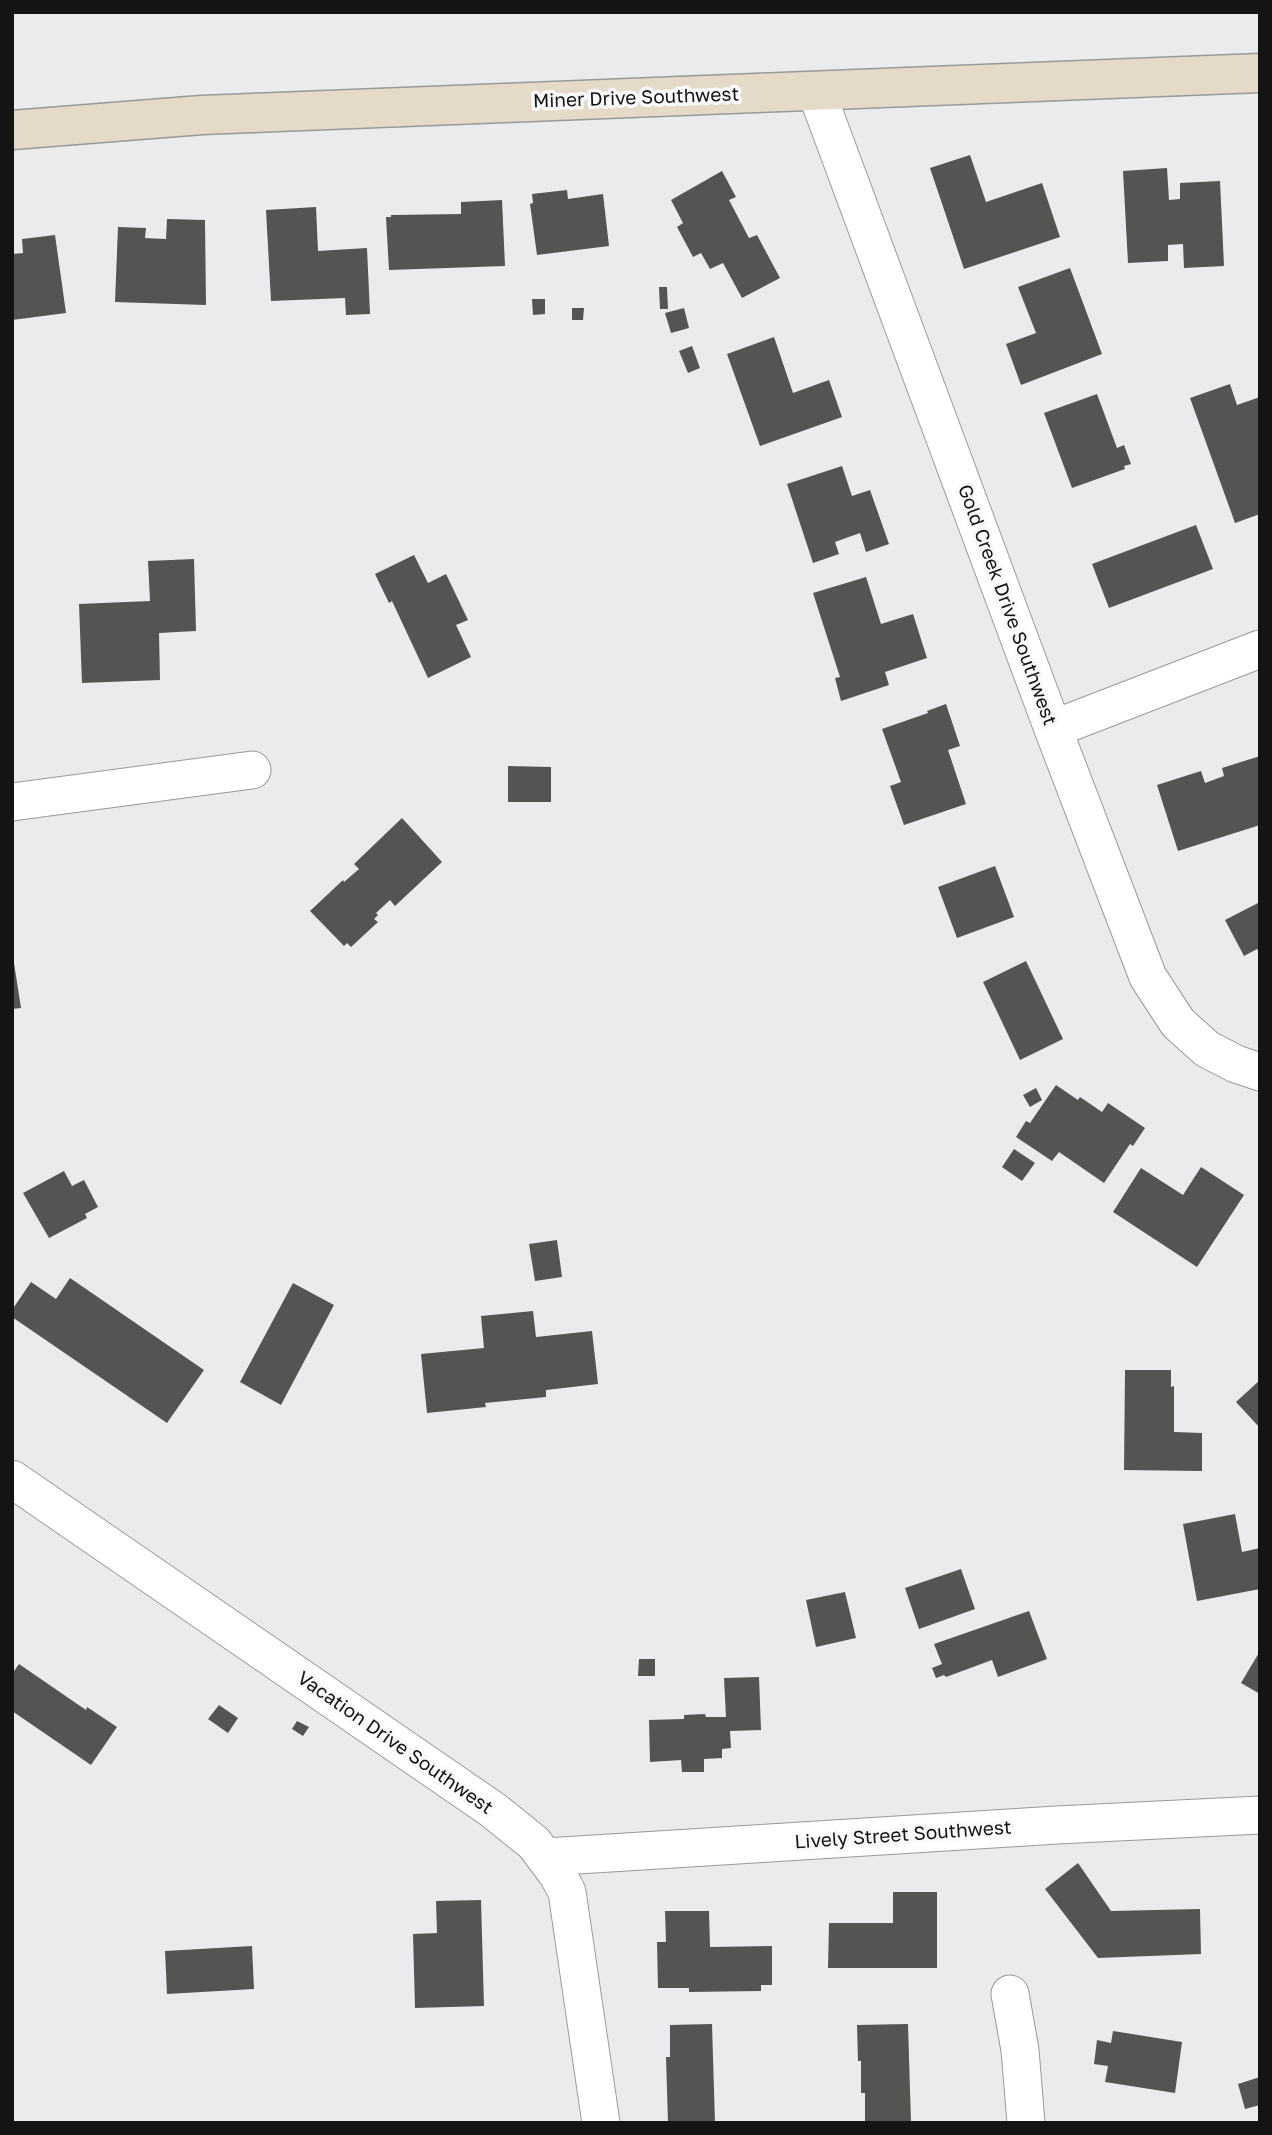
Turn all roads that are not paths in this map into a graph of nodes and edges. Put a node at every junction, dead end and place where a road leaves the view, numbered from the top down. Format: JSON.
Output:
{"nodes":[{"id":1,"x":1260,"y":73,"type":"edge"},
{"id":2,"x":816,"y":91,"type":"junction"},
{"id":3,"x":12,"y":130,"type":"edge"},
{"id":4,"x":1260,"y":649,"type":"edge"},
{"id":5,"x":1053,"y":729,"type":"junction"},
{"id":6,"x":252,"y":770,"type":"dead end"},
{"id":7,"x":12,"y":803,"type":"edge"},
{"id":8,"x":1260,"y":1072,"type":"edge"},
{"id":9,"x":12,"y":1479,"type":"edge"},
{"id":10,"x":1260,"y":1815,"type":"edge"},
{"id":11,"x":546,"y":1857,"type":"junction"},
{"id":12,"x":1010,"y":1993,"type":"dead end"},
{"id":13,"x":601,"y":2123,"type":"edge"},
{"id":14,"x":1026,"y":2123,"type":"edge"}],
"edges":[{"from":1,"to":2,"type":"street","name":"Miner Drive Southwest"},
{"from":2,"to":3,"type":"street","name":"Miner Drive Southwest"},
{"from":2,"to":5,"type":"street","name":"Gold Creek Drive Southwest"},
{"from":4,"to":5,"type":"street"},
{"from":5,"to":8,"type":"street","name":"Gold Creek Drive Southwest"},
{"from":6,"to":7,"type":"street"},
{"from":9,"to":11,"type":"street","name":"Vacation Drive Southwest"},
{"from":10,"to":11,"type":"street","name":"Lively Street Southwest"},
{"from":11,"to":13,"type":"street","name":"Vacation Drive Southwest"},
{"from":12,"to":14,"type":"street"}]}
